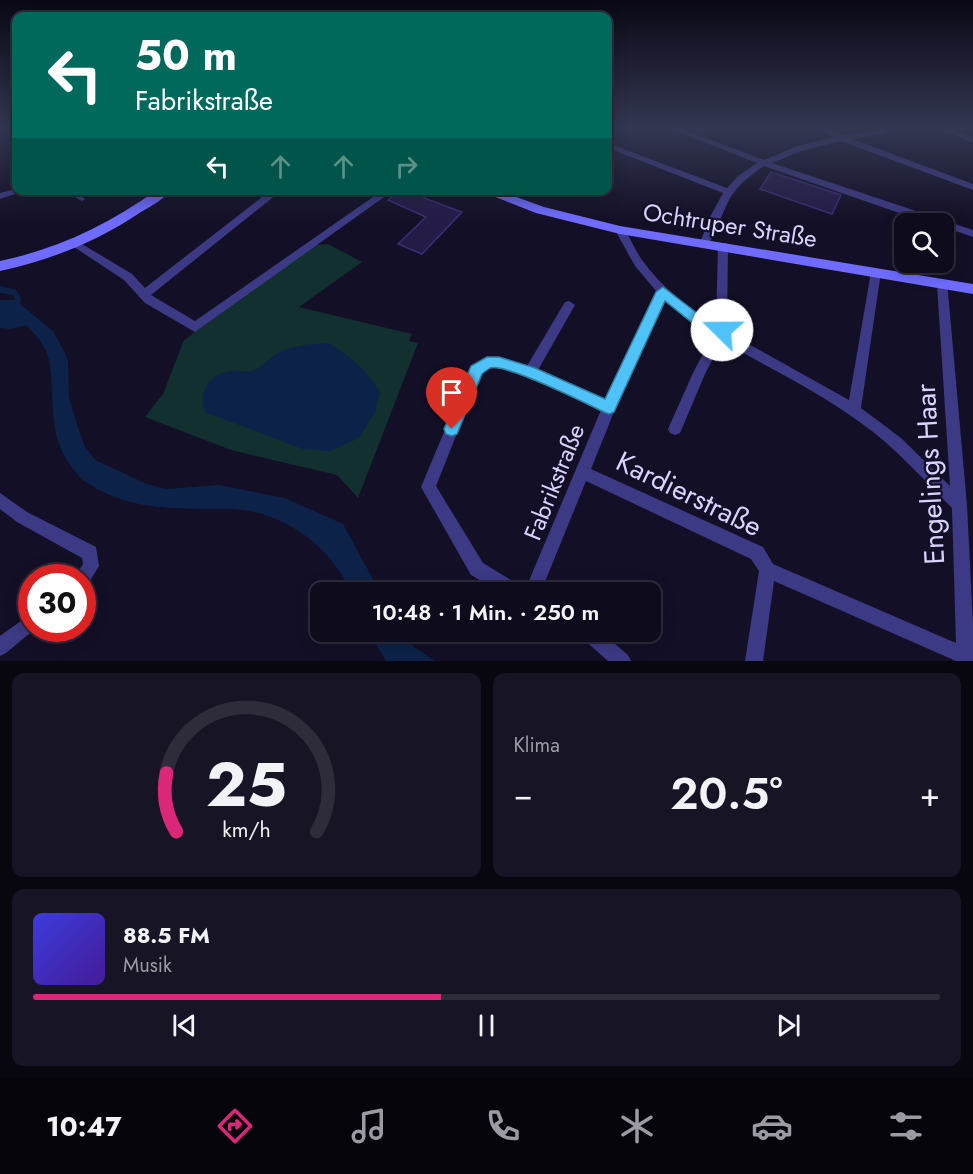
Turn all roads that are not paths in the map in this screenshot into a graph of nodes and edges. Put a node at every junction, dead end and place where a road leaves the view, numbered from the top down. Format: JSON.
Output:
{"nodes":[{"id":1,"x":646,"y":160,"type":"edge"},
{"id":2,"x":755,"y":160,"type":"edge"},
{"id":3,"x":775,"y":160,"type":"edge"},
{"id":4,"x":900,"y":160,"type":"edge"},
{"id":5,"x":766,"y":164,"type":"junction"},
{"id":6,"x":973,"y":187,"type":"edge"},
{"id":7,"x":729,"y":192,"type":"junction"},
{"id":8,"x":75,"y":195,"type":"edge"},
{"id":9,"x":158,"y":195,"type":"edge"},
{"id":10,"x":272,"y":195,"type":"edge"},
{"id":11,"x":383,"y":195,"type":"edge"},
{"id":12,"x":498,"y":195,"type":"edge"},
{"id":13,"x":82,"y":199,"type":"dead end"},
{"id":14,"x":911,"y":213,"type":"edge"},
{"id":15,"x":954,"y":228,"type":"edge"},
{"id":16,"x":620,"y":230,"type":"junction"},
{"id":17,"x":973,"y":234,"type":"edge"},
{"id":18,"x":73,"y":243,"type":"junction"},
{"id":19,"x":705,"y":243,"type":"junction"},
{"id":20,"x":723,"y":246,"type":"junction"},
{"id":21,"x":2,"y":268,"type":"edge"},
{"id":22,"x":876,"y":272,"type":"junction"},
{"id":23,"x":943,"y":284,"type":"junction"},
{"id":24,"x":973,"y":289,"type":"edge"},
{"id":25,"x":663,"y":292,"type":"junction"},
{"id":26,"x":144,"y":295,"type":"junction"},
{"id":27,"x":569,"y":305,"type":"dead end"},
{"id":28,"x":719,"y":335,"type":"junction"},
{"id":29,"x":530,"y":372,"type":"junction"},
{"id":30,"x":609,"y":407,"type":"junction"},
{"id":31,"x":854,"y":410,"type":"junction"},
{"id":32,"x":675,"y":429,"type":"dead end"},
{"id":33,"x":582,"y":472,"type":"junction"},
{"id":34,"x":0,"y":500,"type":"edge"},
{"id":35,"x":959,"y":505,"type":"junction"},
{"id":36,"x":91,"y":564,"type":"edge"},
{"id":37,"x":767,"y":570,"type":"junction"},
{"id":38,"x":499,"y":582,"type":"edge"},
{"id":39,"x":538,"y":582,"type":"edge"},
{"id":40,"x":18,"y":632,"type":"edge"},
{"id":41,"x":600,"y":642,"type":"edge"},
{"id":42,"x":0,"y":647,"type":"edge"},
{"id":43,"x":965,"y":659,"type":"edge"},
{"id":44,"x":622,"y":661,"type":"edge"},
{"id":45,"x":754,"y":661,"type":"edge"}],
"edges":[{"from":1,"to":7,"type":"street"},
{"from":2,"to":5,"type":"street"},
{"from":3,"to":5,"type":"street"},
{"from":4,"to":6,"type":"street"},
{"from":5,"to":7,"type":"street"},
{"from":5,"to":14,"type":"street"},
{"from":7,"to":19,"type":"street"},
{"from":8,"to":13,"type":"street"},
{"from":9,"to":18,"type":"main road"},
{"from":10,"to":26,"type":"street"},
{"from":11,"to":26,"type":"street"},
{"from":12,"to":16,"type":"main road","name":"Ochtruper Straße"},
{"from":15,"to":17,"type":"street"},
{"from":16,"to":19,"type":"main road","name":"Ochtruper Straße"},
{"from":16,"to":25,"type":"street"},
{"from":18,"to":21,"type":"main road"},
{"from":18,"to":26,"type":"street"},
{"from":19,"to":20,"type":"main road","name":"Ochtruper Straße"},
{"from":20,"to":22,"type":"main road","name":"Ochtruper Straße"},
{"from":20,"to":28,"type":"street"},
{"from":22,"to":23,"type":"main road","name":"Ochtruper Straße"},
{"from":22,"to":31,"type":"street"},
{"from":23,"to":24,"type":"main road","name":"Ochtruper Straße"},
{"from":23,"to":35,"type":"street","name":"Engelings Haar"},
{"from":25,"to":28,"type":"street"},
{"from":25,"to":30,"type":"street","name":"Fabrikstraße"},
{"from":27,"to":29,"type":"street"},
{"from":28,"to":31,"type":"street"},
{"from":28,"to":32,"type":"street"},
{"from":29,"to":30,"type":"street"},
{"from":29,"to":38,"type":"street"},
{"from":30,"to":33,"type":"street","name":"Fabrikstraße"},
{"from":31,"to":35,"type":"street"},
{"from":33,"to":37,"type":"street","name":"Kardierstraße"},
{"from":33,"to":39,"type":"street","name":"Fabrikstraße"},
{"from":34,"to":36,"type":"street"},
{"from":35,"to":43,"type":"street","name":"Engelings Haar"},
{"from":37,"to":43,"type":"street","name":"Kardierstraße"},
{"from":37,"to":45,"type":"street","name":"Kardierstraße"},
{"from":40,"to":42,"type":"street"},
{"from":41,"to":44,"type":"street"}]}
